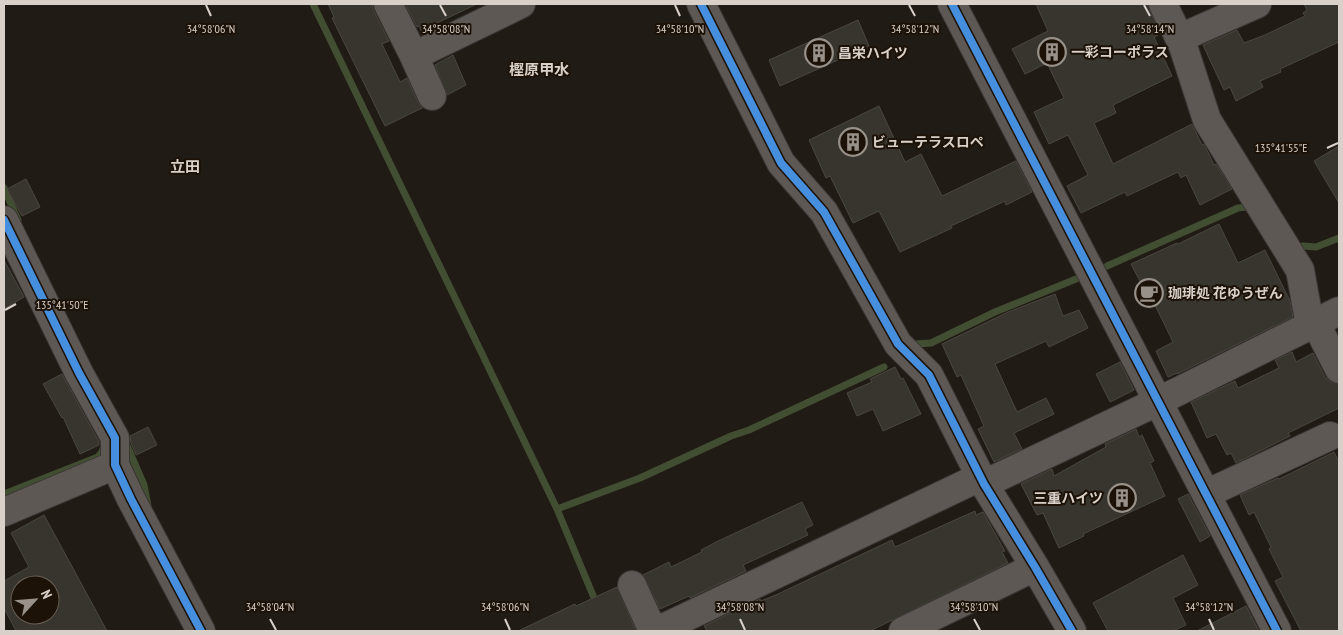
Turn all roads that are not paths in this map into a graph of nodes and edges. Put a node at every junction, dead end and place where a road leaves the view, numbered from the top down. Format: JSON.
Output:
{"nodes":[{"id":1,"x":388,"y":4,"type":"edge"},
{"id":2,"x":521,"y":4,"type":"edge"},
{"id":3,"x":701,"y":4,"type":"edge"},
{"id":4,"x":952,"y":4,"type":"edge"},
{"id":5,"x":1164,"y":4,"type":"edge"},
{"id":6,"x":1257,"y":4,"type":"edge"},
{"id":7,"x":1180,"y":38,"type":"junction"},
{"id":8,"x":414,"y":56,"type":"junction"},
{"id":9,"x":432,"y":96,"type":"dead end"},
{"id":10,"x":4,"y":220,"type":"edge"},
{"id":11,"x":1339,"y":311,"type":"edge"},
{"id":12,"x":1312,"y":324,"type":"junction"},
{"id":13,"x":1339,"y":369,"type":"edge"},
{"id":14,"x":1158,"y":401,"type":"junction"},
{"id":15,"x":1330,"y":436,"type":"dead end"},
{"id":16,"x":115,"y":465,"type":"junction"},
{"id":17,"x":982,"y":480,"type":"junction"},
{"id":18,"x":1206,"y":494,"type":"junction"},
{"id":19,"x":4,"y":512,"type":"edge"},
{"id":20,"x":1035,"y":567,"type":"junction"},
{"id":21,"x":632,"y":585,"type":"dead end"},
{"id":22,"x":202,"y":631,"type":"edge"},
{"id":23,"x":653,"y":631,"type":"edge"},
{"id":24,"x":658,"y":631,"type":"edge"},
{"id":25,"x":903,"y":631,"type":"edge"},
{"id":26,"x":1072,"y":631,"type":"edge"},
{"id":27,"x":1277,"y":631,"type":"edge"}],
"edges":[{"from":1,"to":8,"type":"street"},
{"from":2,"to":8,"type":"street"},
{"from":3,"to":17,"type":"street"},
{"from":4,"to":14,"type":"street"},
{"from":5,"to":7,"type":"street"},
{"from":6,"to":7,"type":"street"},
{"from":7,"to":12,"type":"street"},
{"from":8,"to":9,"type":"street"},
{"from":10,"to":16,"type":"street"},
{"from":11,"to":12,"type":"street"},
{"from":12,"to":13,"type":"street"},
{"from":12,"to":14,"type":"street"},
{"from":14,"to":17,"type":"street"},
{"from":14,"to":18,"type":"street"},
{"from":15,"to":18,"type":"street"},
{"from":16,"to":19,"type":"street"},
{"from":16,"to":22,"type":"street"},
{"from":17,"to":20,"type":"street"},
{"from":17,"to":24,"type":"street"},
{"from":18,"to":27,"type":"street"},
{"from":20,"to":25,"type":"street"},
{"from":20,"to":26,"type":"street"},
{"from":21,"to":23,"type":"street"}]}
